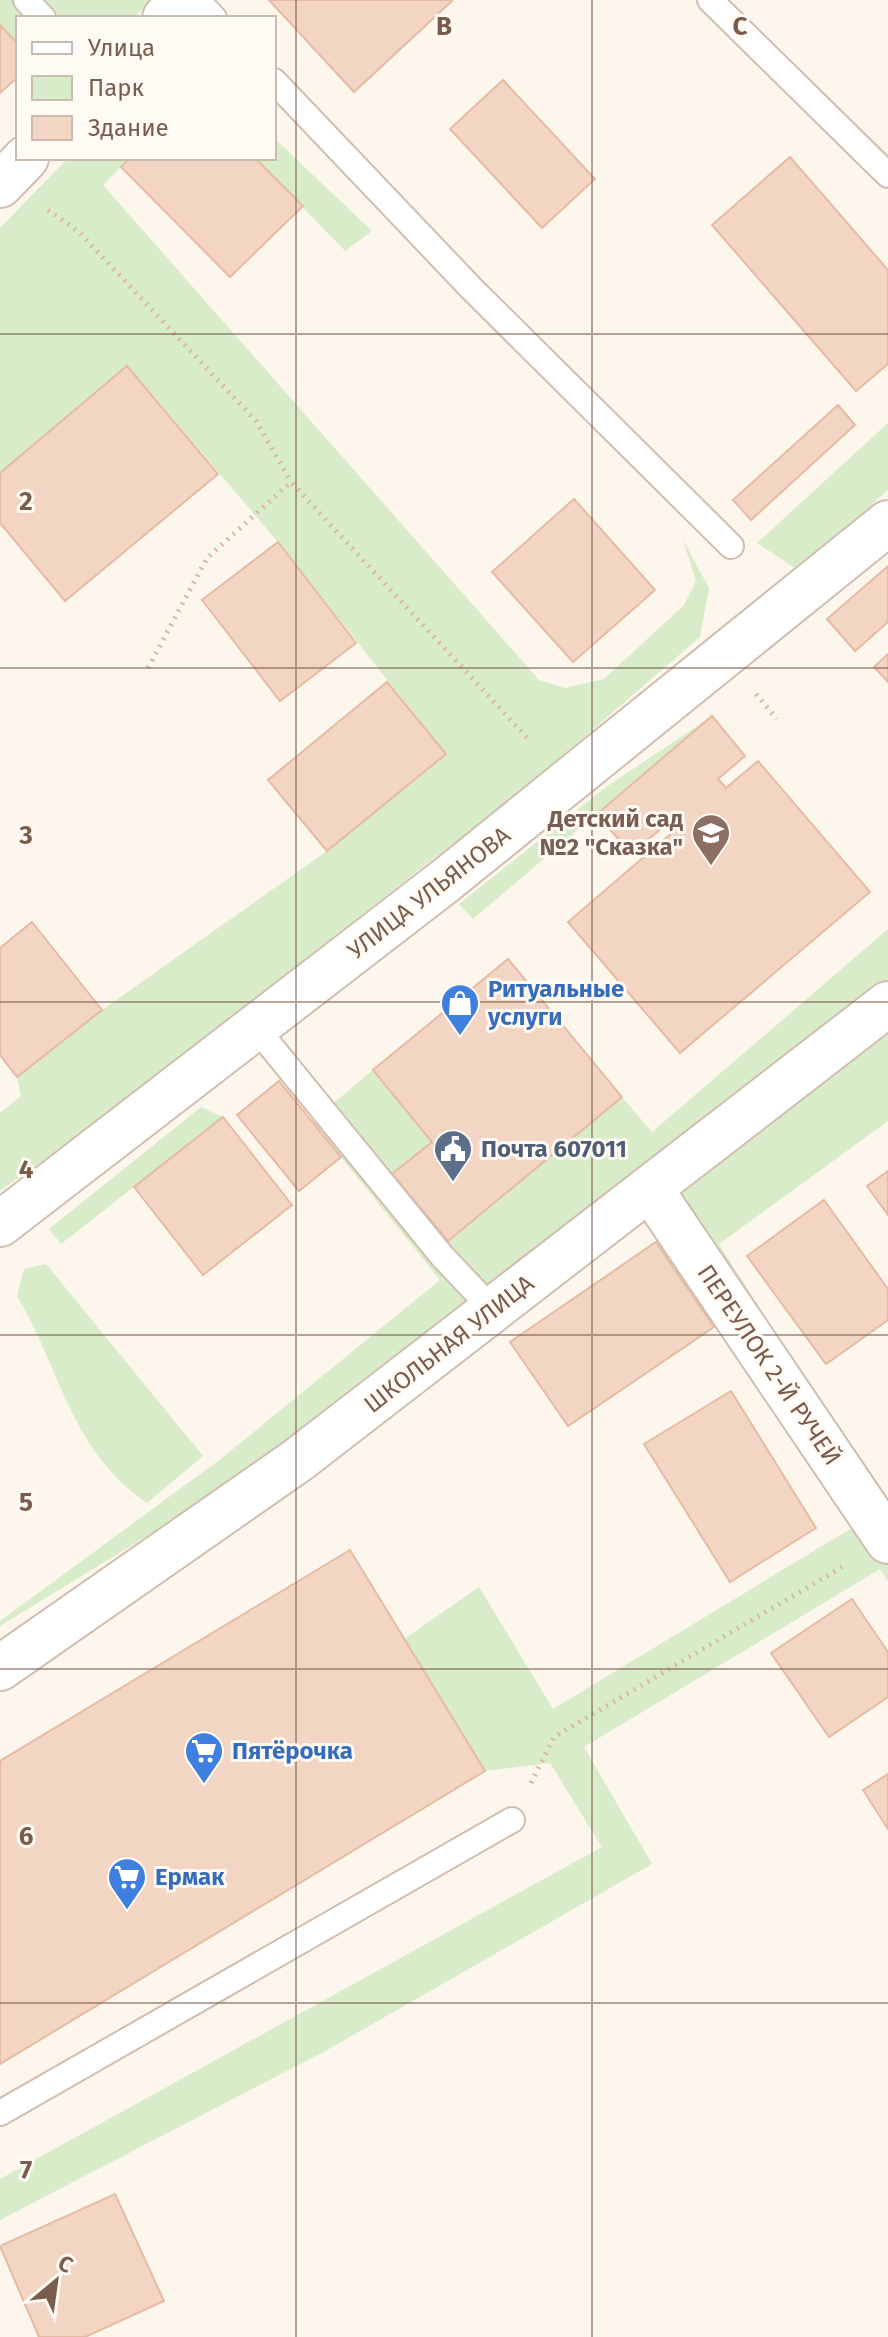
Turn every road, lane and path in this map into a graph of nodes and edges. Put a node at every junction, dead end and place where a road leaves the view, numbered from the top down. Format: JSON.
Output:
{"nodes":[{"id":1,"x":26,"y":0,"type":"edge"},
{"id":2,"x":182,"y":0,"type":"edge"},
{"id":3,"x":197,"y":0,"type":"edge"},
{"id":4,"x":710,"y":0,"type":"edge"},
{"id":5,"x":41,"y":16,"type":"edge"},
{"id":6,"x":167,"y":16,"type":"edge"},
{"id":7,"x":212,"y":16,"type":"edge"},
{"id":8,"x":276,"y":83,"type":"edge"},
{"id":9,"x":10,"y":174,"type":"edge"},
{"id":10,"x":888,"y":175,"type":"edge"},
{"id":11,"x":291,"y":482,"type":"junction"},
{"id":12,"x":888,"y":523,"type":"edge"},
{"id":13,"x":731,"y":546,"type":"dead end"},
{"id":14,"x":148,"y":668,"type":"dead end"},
{"id":15,"x":530,"y":741,"type":"dead end"},
{"id":16,"x":888,"y":1004,"type":"edge"},
{"id":17,"x":256,"y":1028,"type":"junction"},
{"id":18,"x":651,"y":1190,"type":"junction"},
{"id":19,"x":0,"y":1224,"type":"edge"},
{"id":20,"x":493,"y":1310,"type":"junction"},
{"id":21,"x":888,"y":1540,"type":"edge"},
{"id":22,"x":0,"y":1668,"type":"edge"},
{"id":23,"x":512,"y":1820,"type":"joint"},
{"id":24,"x":0,"y":2113,"type":"edge"}],
"edges":[{"from":1,"to":5,"type":"lane"},
{"from":2,"to":6,"type":"street"},
{"from":3,"to":7,"type":"lane"},
{"from":4,"to":10,"type":"lane"},
{"from":8,"to":13,"type":"lane"},
{"from":9,"to":11,"type":"path"},
{"from":11,"to":14,"type":"path"},
{"from":11,"to":15,"type":"path"},
{"from":12,"to":17,"type":"street","name":"УЛИЦА УЛЬЯНОВА"},
{"from":16,"to":18,"type":"street","name":"ШКОЛЬНАЯ УЛИЦА"},
{"from":17,"to":19,"type":"street","name":"УЛИЦА УЛЬЯНОВА"},
{"from":17,"to":20,"type":"lane"},
{"from":18,"to":20,"type":"street","name":"ШКОЛЬНАЯ УЛИЦА"},
{"from":18,"to":21,"type":"street","name":"ПЕРЕУЛОК 2-Й РУЧЕЙ"},
{"from":20,"to":22,"type":"street","name":"ШКОЛЬНАЯ УЛИЦА"},
{"from":21,"to":23,"type":"path"},
{"from":23,"to":24,"type":"lane"}]}
